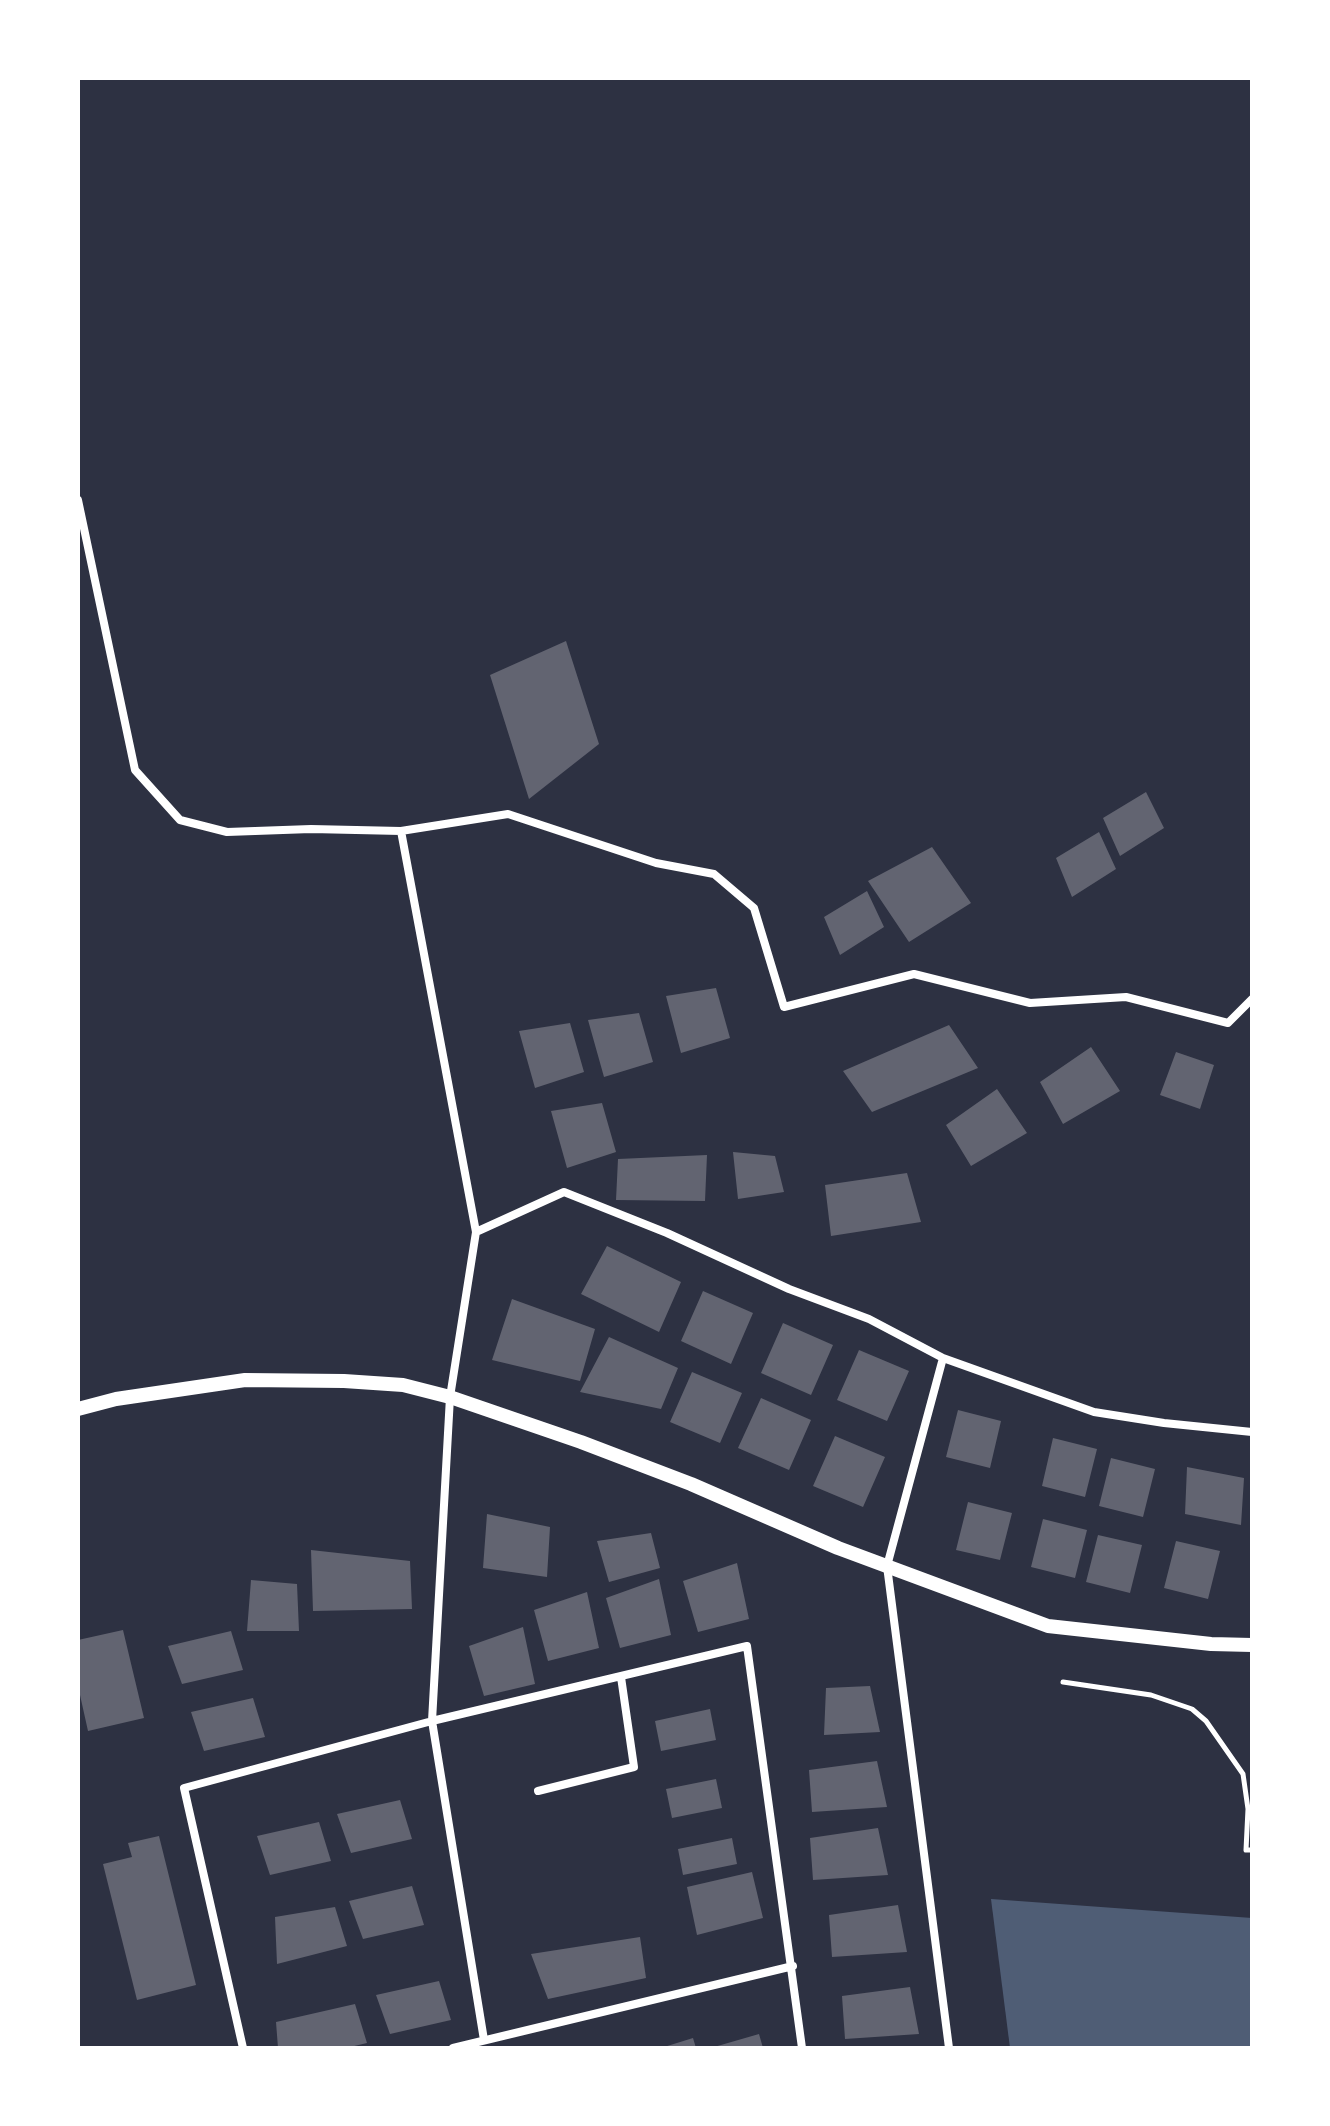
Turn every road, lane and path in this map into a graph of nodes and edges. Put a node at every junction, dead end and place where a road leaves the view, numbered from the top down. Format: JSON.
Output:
{"nodes":[{"id":1,"x":78,"y":500,"type":"edge"},
{"id":2,"x":401,"y":831,"type":"junction"},
{"id":3,"x":1252,"y":999,"type":"edge"},
{"id":4,"x":476,"y":1232,"type":"junction"},
{"id":5,"x":943,"y":1358,"type":"junction"},
{"id":6,"x":450,"y":1397,"type":"junction"},
{"id":7,"x":78,"y":1409,"type":"edge"},
{"id":8,"x":1252,"y":1432,"type":"edge"},
{"id":9,"x":887,"y":1566,"type":"junction"},
{"id":10,"x":1252,"y":1645,"type":"edge"},
{"id":11,"x":621,"y":1677,"type":"junction"},
{"id":12,"x":1063,"y":1682,"type":"dead end"},
{"id":13,"x":432,"y":1721,"type":"junction"},
{"id":14,"x":538,"y":1791,"type":"dead end"},
{"id":15,"x":1252,"y":1850,"type":"edge"},
{"id":16,"x":793,"y":1966,"type":"junction"},
{"id":17,"x":484,"y":2040,"type":"junction"},
{"id":18,"x":243,"y":2048,"type":"edge"},
{"id":19,"x":453,"y":2048,"type":"edge"},
{"id":20,"x":802,"y":2048,"type":"edge"},
{"id":21,"x":949,"y":2048,"type":"edge"}],
"edges":[{"from":1,"to":2,"type":"street"},
{"from":2,"to":3,"type":"street"},
{"from":2,"to":4,"type":"street"},
{"from":4,"to":5,"type":"street"},
{"from":4,"to":6,"type":"street"},
{"from":5,"to":8,"type":"street"},
{"from":5,"to":9,"type":"street"},
{"from":6,"to":7,"type":"street"},
{"from":6,"to":9,"type":"street"},
{"from":6,"to":13,"type":"street"},
{"from":9,"to":10,"type":"street"},
{"from":9,"to":21,"type":"street"},
{"from":11,"to":13,"type":"street"},
{"from":11,"to":14,"type":"street"},
{"from":11,"to":16,"type":"street"},
{"from":12,"to":15,"type":"path"},
{"from":13,"to":17,"type":"street"},
{"from":13,"to":18,"type":"street"},
{"from":16,"to":17,"type":"street"},
{"from":16,"to":20,"type":"street"},
{"from":17,"to":19,"type":"street"}]}
